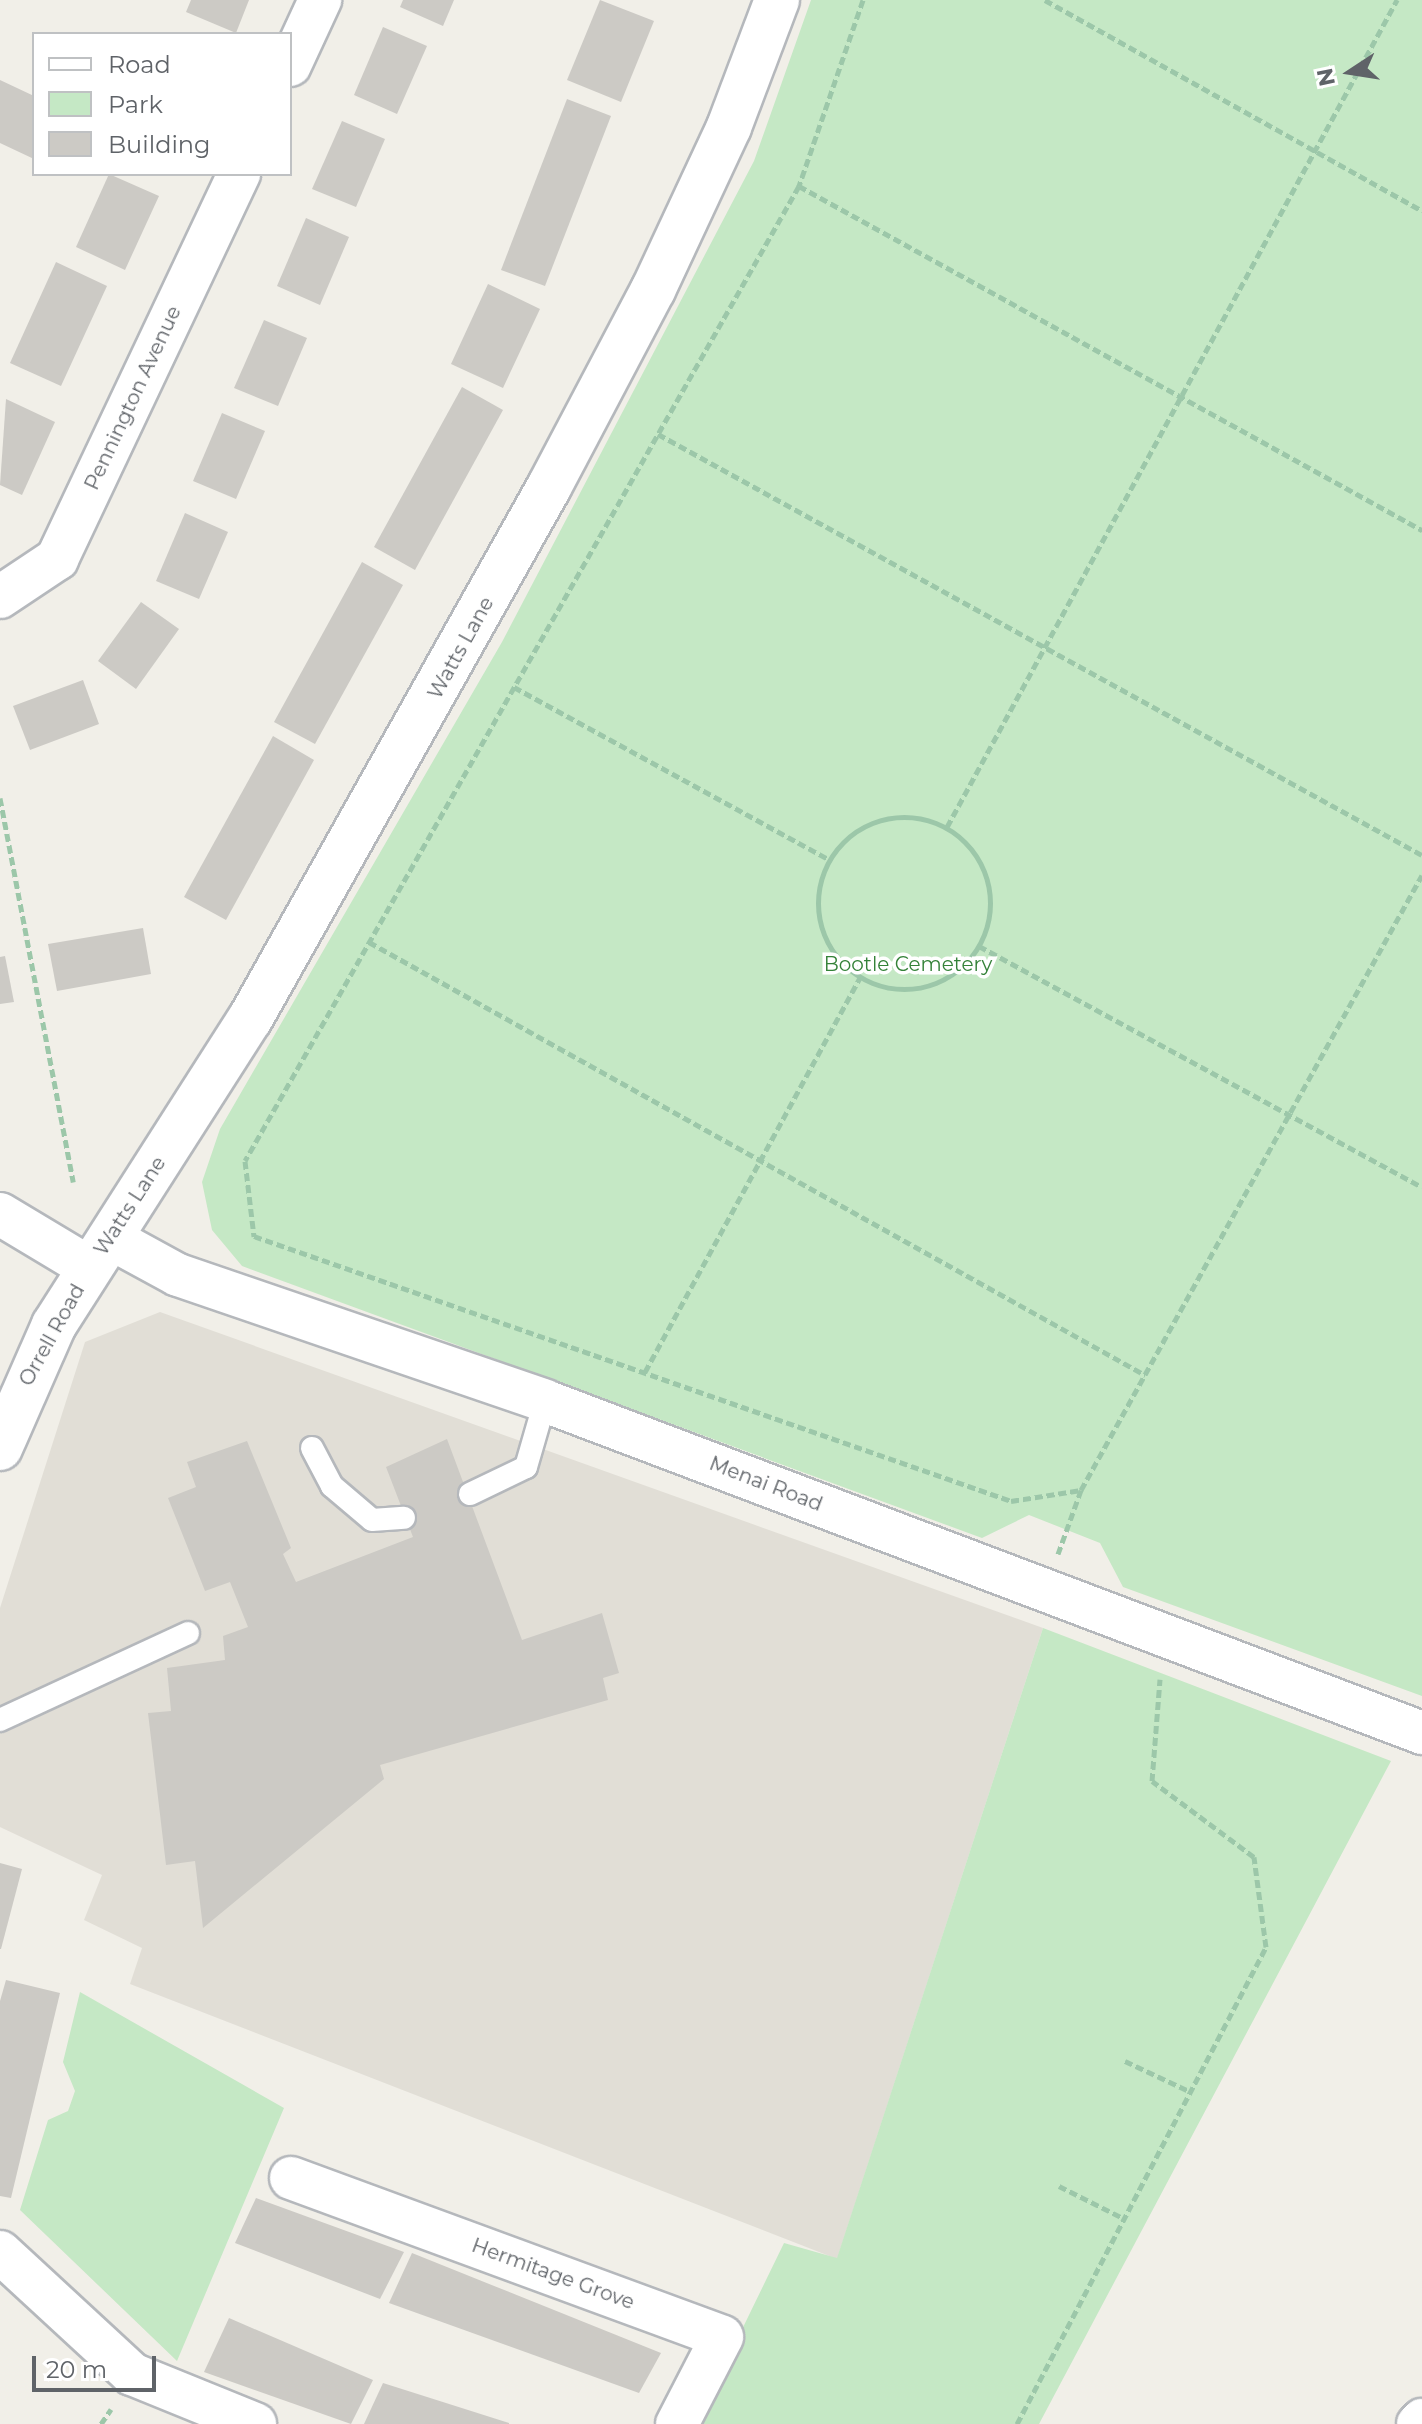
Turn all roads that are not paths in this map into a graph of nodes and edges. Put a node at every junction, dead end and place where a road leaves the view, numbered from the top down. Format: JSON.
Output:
{"nodes":[{"id":1,"x":320,"y":0,"type":"edge"},
{"id":2,"x":777,"y":0,"type":"edge"},
{"id":3,"x":292,"y":61,"type":"edge"},
{"id":4,"x":238,"y":176,"type":"edge"},
{"id":5,"x":0,"y":597,"type":"edge"},
{"id":6,"x":5,"y":1230,"type":"edge"},
{"id":7,"x":100,"y":1253,"type":"junction"},
{"id":8,"x":545,"y":1401,"type":"junction"},
{"id":9,"x":0,"y":1448,"type":"edge"},
{"id":10,"x":312,"y":1448,"type":"dead end"},
{"id":11,"x":470,"y":1494,"type":"dead end"},
{"id":12,"x":404,"y":1518,"type":"dead end"},
{"id":13,"x":188,"y":1633,"type":"dead end"},
{"id":14,"x":0,"y":1720,"type":"edge"},
{"id":15,"x":1422,"y":1733,"type":"edge"},
{"id":16,"x":291,"y":2178,"type":"dead end"},
{"id":17,"x":0,"y":2252,"type":"edge"},
{"id":18,"x":255,"y":2424,"type":"edge"},
{"id":19,"x":677,"y":2424,"type":"edge"}],
"edges":[{"from":1,"to":3,"type":"street"},
{"from":2,"to":7,"type":"street","name":"Watts Lane"},
{"from":4,"to":5,"type":"street","name":"Pennington Avenue"},
{"from":6,"to":7,"type":"street","name":"Menai Road"},
{"from":7,"to":8,"type":"street","name":"Menai Road"},
{"from":7,"to":9,"type":"street","name":"Orrell Road"},
{"from":8,"to":11,"type":"lane"},
{"from":8,"to":15,"type":"street","name":"Menai Road"},
{"from":10,"to":12,"type":"lane"},
{"from":13,"to":14,"type":"lane"},
{"from":16,"to":19,"type":"street","name":"Hermitage Grove"},
{"from":17,"to":18,"type":"street"}]}
